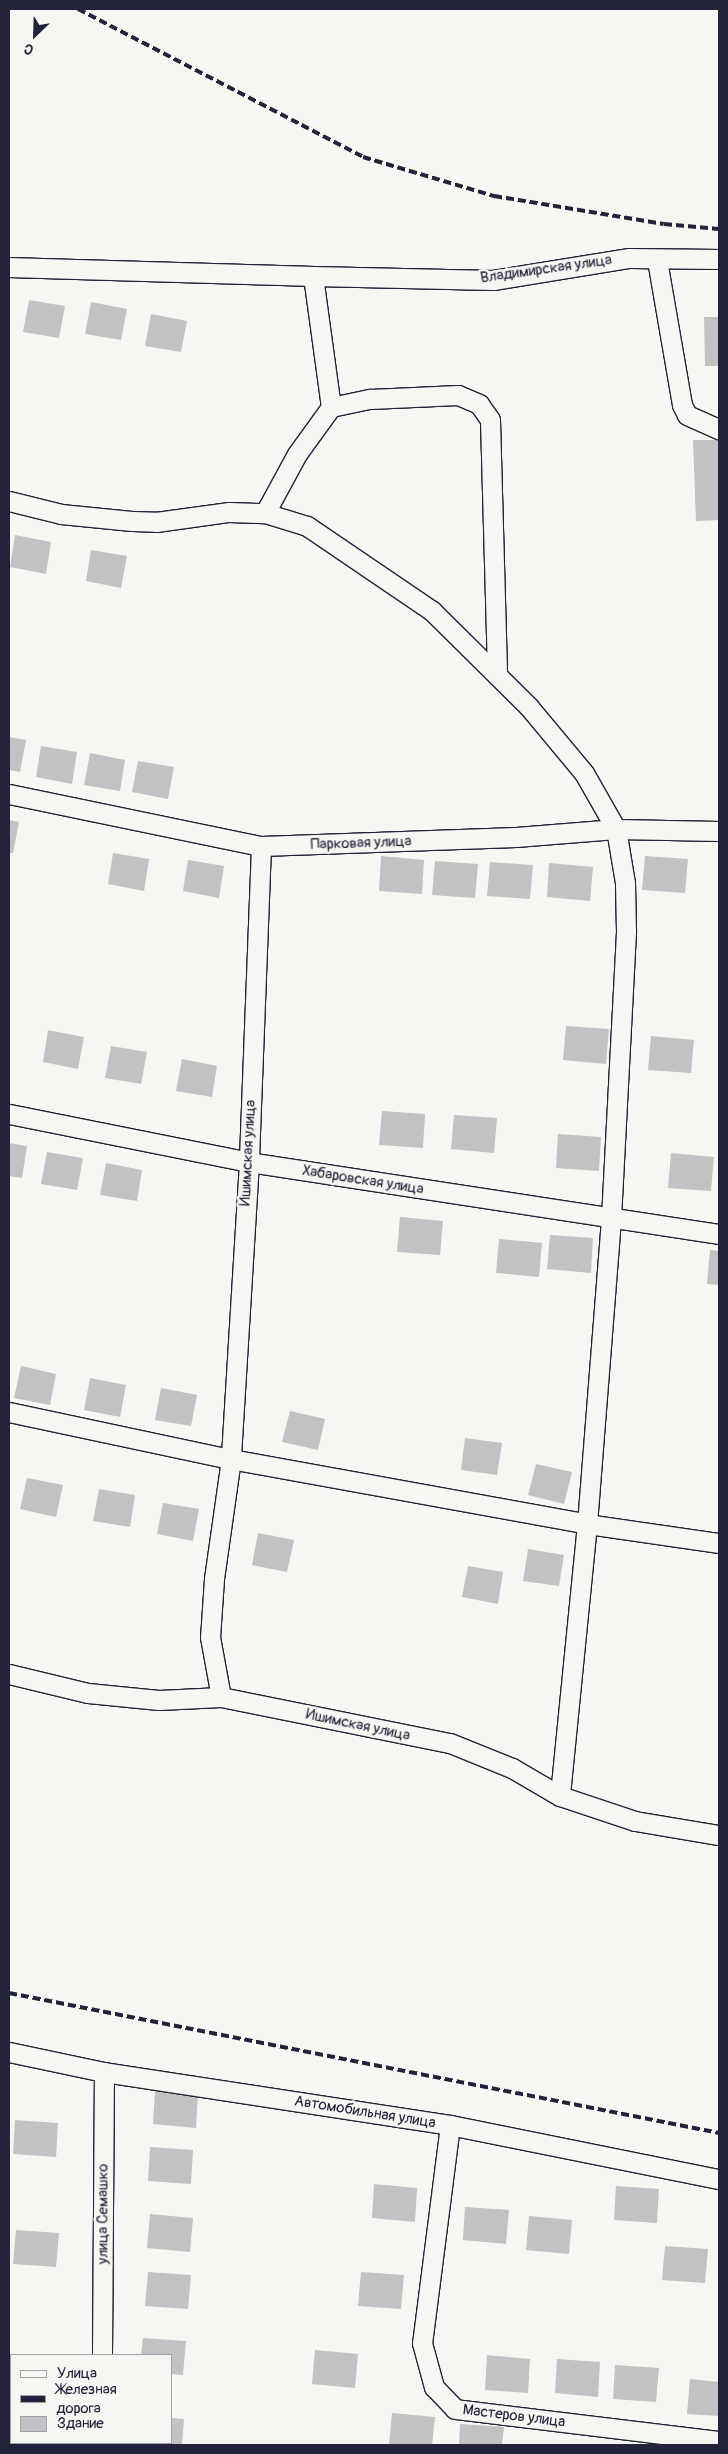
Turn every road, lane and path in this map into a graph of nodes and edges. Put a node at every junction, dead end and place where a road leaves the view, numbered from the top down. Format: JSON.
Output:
{"nodes":[{"id":1,"x":719,"y":259,"type":"edge"},
{"id":2,"x":657,"y":260,"type":"junction"},
{"id":3,"x":9,"y":267,"type":"edge"},
{"id":4,"x":313,"y":276,"type":"junction"},
{"id":5,"x":331,"y":407,"type":"junction"},
{"id":6,"x":719,"y":429,"type":"edge"},
{"id":7,"x":9,"y":501,"type":"edge"},
{"id":8,"x":265,"y":513,"type":"junction"},
{"id":9,"x":497,"y":675,"type":"junction"},
{"id":10,"x":9,"y":794,"type":"edge"},
{"id":11,"x":616,"y":829,"type":"junction"},
{"id":12,"x":719,"y":831,"type":"edge"},
{"id":13,"x":261,"y":846,"type":"junction"},
{"id":14,"x":9,"y":1114,"type":"edge"},
{"id":15,"x":248,"y":1162,"type":"junction"},
{"id":16,"x":610,"y":1219,"type":"junction"},
{"id":17,"x":719,"y":1234,"type":"edge"},
{"id":18,"x":9,"y":1412,"type":"edge"},
{"id":19,"x":231,"y":1459,"type":"junction"},
{"id":20,"x":587,"y":1524,"type":"junction"},
{"id":21,"x":719,"y":1543,"type":"edge"},
{"id":22,"x":9,"y":1674,"type":"edge"},
{"id":23,"x":221,"y":1697,"type":"junction"},
{"id":24,"x":560,"y":1796,"type":"junction"},
{"id":25,"x":719,"y":1835,"type":"edge"},
{"id":26,"x":9,"y":2052,"type":"edge"},
{"id":27,"x":104,"y":2072,"type":"junction"},
{"id":28,"x":450,"y":2125,"type":"junction"},
{"id":29,"x":719,"y":2179,"type":"edge"},
{"id":30,"x":102,"y":2354,"type":"edge"},
{"id":31,"x":719,"y":2441,"type":"edge"}],
"edges":[{"from":1,"to":2,"type":"street","name":"Владимирская улица"},
{"from":2,"to":4,"type":"street","name":"Владимирская улица"},
{"from":2,"to":6,"type":"street"},
{"from":3,"to":4,"type":"street","name":"Владимирская улица"},
{"from":4,"to":5,"type":"street"},
{"from":5,"to":8,"type":"street"},
{"from":5,"to":9,"type":"street"},
{"from":7,"to":8,"type":"street"},
{"from":8,"to":9,"type":"street"},
{"from":9,"to":11,"type":"street"},
{"from":10,"to":13,"type":"street","name":"Парковая улица"},
{"from":11,"to":12,"type":"street","name":"Парковая улица"},
{"from":11,"to":13,"type":"street","name":"Парковая улица"},
{"from":11,"to":16,"type":"street"},
{"from":13,"to":15,"type":"street","name":"Ишимская улица"},
{"from":14,"to":15,"type":"street","name":"Хабаровская улица"},
{"from":15,"to":16,"type":"street","name":"Хабаровская улица"},
{"from":15,"to":19,"type":"street","name":"Ишимская улица"},
{"from":16,"to":17,"type":"street","name":"Хабаровская улица"},
{"from":16,"to":20,"type":"street"},
{"from":18,"to":19,"type":"street"},
{"from":19,"to":20,"type":"street"},
{"from":19,"to":23,"type":"street","name":"Ишимская улица"},
{"from":20,"to":21,"type":"street"},
{"from":20,"to":24,"type":"street"},
{"from":22,"to":23,"type":"street"},
{"from":23,"to":24,"type":"street","name":"Ишимская улица"},
{"from":24,"to":25,"type":"street","name":"Ишимская улица"},
{"from":26,"to":27,"type":"street","name":"Автомобильная улица"},
{"from":27,"to":28,"type":"street","name":"Автомобильная улица"},
{"from":27,"to":30,"type":"street","name":"улица Семашко"},
{"from":28,"to":29,"type":"street","name":"Автомобильная улица"},
{"from":28,"to":31,"type":"street","name":"Мастеров улица"}]}
